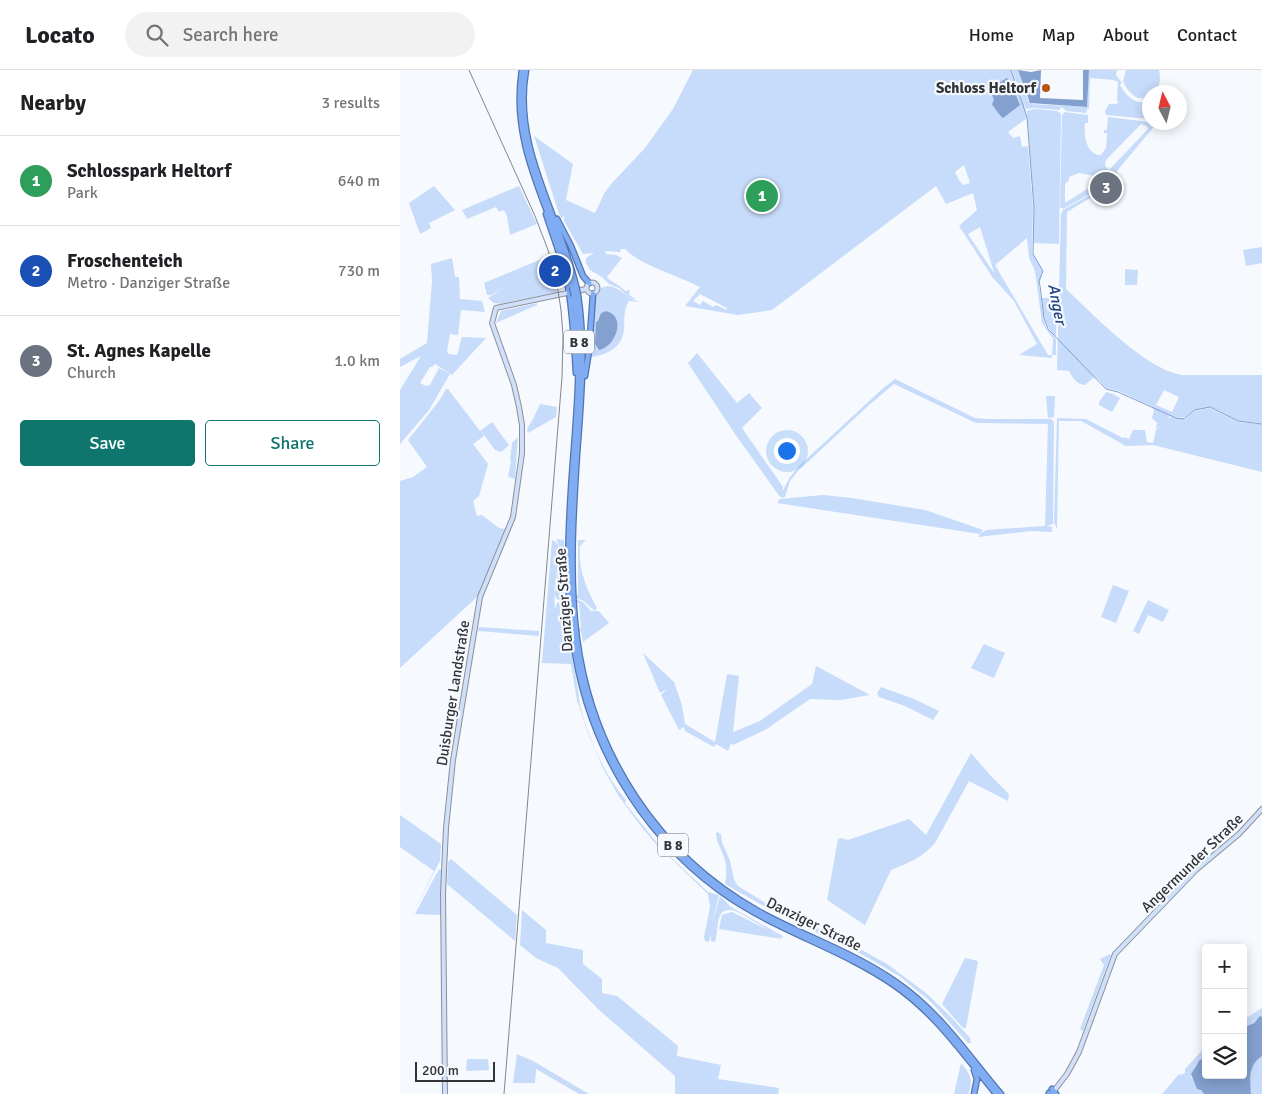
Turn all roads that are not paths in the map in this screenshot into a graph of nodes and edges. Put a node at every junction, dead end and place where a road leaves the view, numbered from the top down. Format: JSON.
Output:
{"nodes":[{"id":1,"x":522,"y":70,"type":"edge"},
{"id":2,"x":526,"y":70,"type":"edge"},
{"id":3,"x":540,"y":196,"type":"junction"},
{"id":4,"x":550,"y":208,"type":"junction"},
{"id":5,"x":589,"y":283,"type":"junction"},
{"id":6,"x":574,"y":286,"type":"junction"},
{"id":7,"x":586,"y":290,"type":"junction"},
{"id":8,"x":569,"y":292,"type":"junction"},
{"id":9,"x":593,"y":294,"type":"junction"},
{"id":10,"x":580,"y":386,"type":"junction"},
{"id":11,"x":1262,"y":809,"type":"edge"},
{"id":12,"x":970,"y":1062,"type":"junction"},
{"id":13,"x":1052,"y":1093,"type":"edge"},
{"id":14,"x":445,"y":1094,"type":"edge"},
{"id":15,"x":974,"y":1094,"type":"edge"},
{"id":16,"x":996,"y":1094,"type":"edge"},
{"id":17,"x":1001,"y":1094,"type":"edge"}],
"edges":[{"from":1,"to":3,"type":"highway","name":"Danziger Straße","number":"B 8"},
{"from":2,"to":4,"type":"highway","name":"Danziger Straße","number":"B 8"},
{"from":3,"to":6,"type":"highway","name":"Danziger Straße","number":"B 8"},
{"from":3,"to":8,"type":"highway"},
{"from":4,"to":5,"type":"highway"},
{"from":4,"to":6,"type":"highway","name":"Danziger Straße","number":"B 8"},
{"from":5,"to":7,"type":"main road"},
{"from":5,"to":9,"type":"main road"},
{"from":6,"to":10,"type":"highway","name":"Danziger Straße","number":"B 8","bridge":true},
{"from":7,"to":8,"type":"main road"},
{"from":7,"to":9,"type":"main road"},
{"from":8,"to":10,"type":"highway"},
{"from":8,"to":14,"type":"main road","name":"Duisburger Landstraße"},
{"from":9,"to":10,"type":"highway"},
{"from":10,"to":12,"type":"highway","name":"Danziger Straße","number":"B 8"},
{"from":10,"to":17,"type":"highway","name":"Danziger Straße","number":"B 8"},
{"from":11,"to":13,"type":"main road","name":"Angermunder Straße"},
{"from":12,"to":15,"type":"highway"},
{"from":12,"to":16,"type":"highway","name":"Danziger Straße","number":"B 8"}]}
